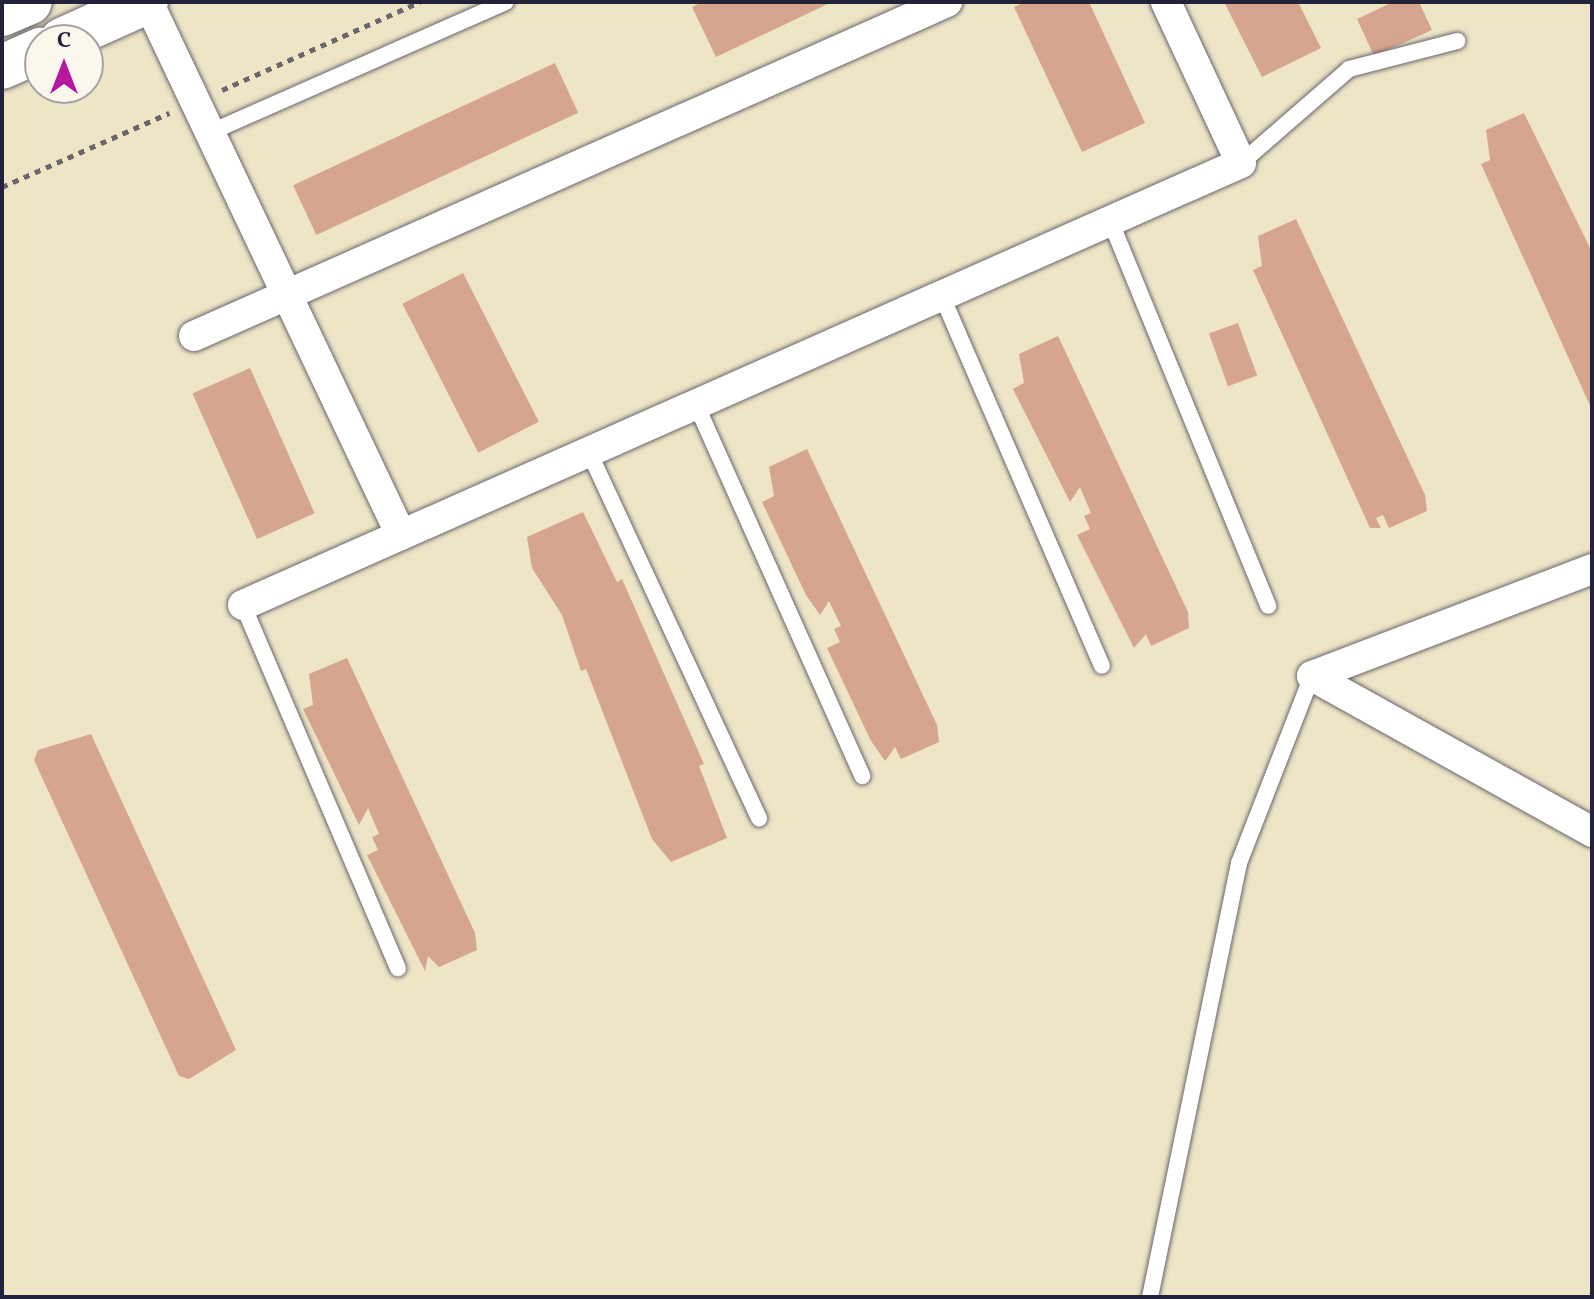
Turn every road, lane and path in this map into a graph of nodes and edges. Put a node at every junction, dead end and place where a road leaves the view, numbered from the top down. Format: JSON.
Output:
{"nodes":[{"id":1,"x":30,"y":2,"type":"edge"},
{"id":2,"x":147,"y":2,"type":"edge"},
{"id":3,"x":506,"y":2,"type":"edge"},
{"id":4,"x":947,"y":2,"type":"edge"},
{"id":5,"x":1166,"y":2,"type":"edge"},
{"id":6,"x":2,"y":14,"type":"edge"},
{"id":7,"x":98,"y":24,"type":"edge"},
{"id":8,"x":1457,"y":41,"type":"dead end"},
{"id":9,"x":24,"y":57,"type":"edge"},
{"id":10,"x":2,"y":67,"type":"edge"},
{"id":11,"x":211,"y":132,"type":"junction"},
{"id":12,"x":1241,"y":163,"type":"junction"},
{"id":13,"x":1110,"y":220,"type":"junction"},
{"id":14,"x":288,"y":294,"type":"junction"},
{"id":15,"x":941,"y":294,"type":"junction"},
{"id":16,"x":194,"y":336,"type":"dead end"},
{"id":17,"x":695,"y":402,"type":"junction"},
{"id":18,"x":589,"y":452,"type":"junction"},
{"id":19,"x":401,"y":535,"type":"junction"},
{"id":20,"x":1592,"y":569,"type":"edge"},
{"id":21,"x":243,"y":605,"type":"joint"},
{"id":22,"x":1268,"y":606,"type":"dead end"},
{"id":23,"x":1102,"y":666,"type":"dead end"},
{"id":24,"x":1312,"y":676,"type":"junction"},
{"id":25,"x":862,"y":776,"type":"dead end"},
{"id":26,"x":759,"y":819,"type":"dead end"},
{"id":27,"x":1592,"y":832,"type":"edge"},
{"id":28,"x":398,"y":968,"type":"dead end"},
{"id":29,"x":1150,"y":1297,"type":"edge"}],
"edges":[{"from":1,"to":6,"type":"main road"},
{"from":2,"to":7,"type":"main road"},
{"from":2,"to":11,"type":"street"},
{"from":3,"to":11,"type":"lane"},
{"from":4,"to":14,"type":"street"},
{"from":5,"to":12,"type":"street"},
{"from":8,"to":12,"type":"lane"},
{"from":9,"to":10,"type":"main road"},
{"from":11,"to":14,"type":"street"},
{"from":12,"to":13,"type":"street"},
{"from":13,"to":15,"type":"street"},
{"from":13,"to":22,"type":"lane"},
{"from":14,"to":16,"type":"street"},
{"from":14,"to":19,"type":"street"},
{"from":15,"to":17,"type":"street"},
{"from":15,"to":23,"type":"lane"},
{"from":17,"to":18,"type":"street"},
{"from":17,"to":25,"type":"lane"},
{"from":18,"to":19,"type":"street"},
{"from":18,"to":26,"type":"lane"},
{"from":19,"to":21,"type":"street"},
{"from":20,"to":24,"type":"street"},
{"from":21,"to":28,"type":"lane"},
{"from":24,"to":27,"type":"street"},
{"from":24,"to":29,"type":"lane"}]}
